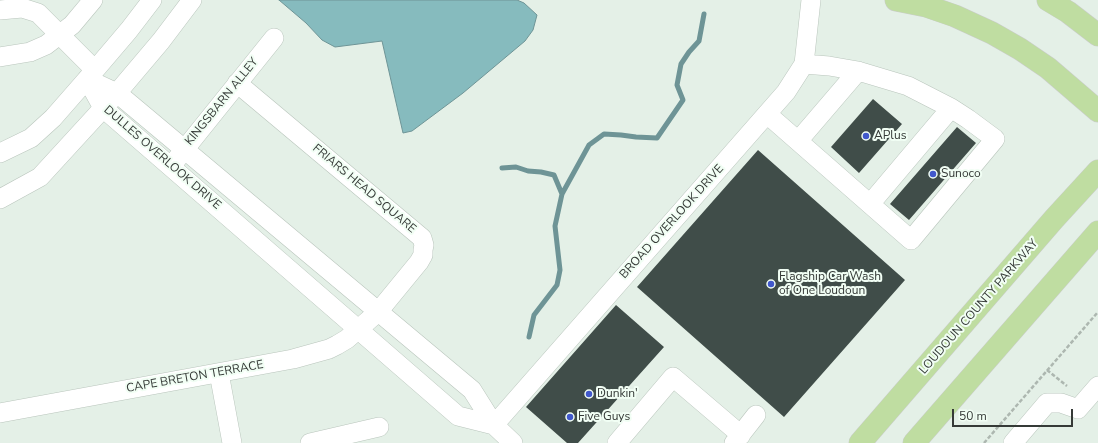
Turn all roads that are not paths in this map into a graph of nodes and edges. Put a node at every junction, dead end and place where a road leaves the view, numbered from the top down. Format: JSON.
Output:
{"nodes":[{"id":1,"x":93,"y":0,"type":"edge"},
{"id":2,"x":152,"y":0,"type":"edge"},
{"id":3,"x":192,"y":0,"type":"edge"},
{"id":4,"x":811,"y":0,"type":"edge"},
{"id":5,"x":896,"y":0,"type":"edge"},
{"id":6,"x":1048,"y":0,"type":"edge"},
{"id":7,"x":0,"y":10,"type":"edge"},
{"id":8,"x":60,"y":35,"type":"junction"},
{"id":9,"x":1098,"y":35,"type":"edge"},
{"id":10,"x":274,"y":38,"type":"dead end"},
{"id":11,"x":0,"y":57,"type":"edge"},
{"id":12,"x":804,"y":64,"type":"junction"},
{"id":13,"x":858,"y":71,"type":"junction"},
{"id":14,"x":91,"y":75,"type":"junction"},
{"id":15,"x":237,"y":83,"type":"junction"},
{"id":16,"x":117,"y":93,"type":"junction"},
{"id":17,"x":103,"y":108,"type":"junction"},
{"id":18,"x":951,"y":108,"type":"junction"},
{"id":19,"x":1098,"y":111,"type":"edge"},
{"id":20,"x":767,"y":114,"type":"junction"},
{"id":21,"x":798,"y":141,"type":"junction"},
{"id":22,"x":184,"y":150,"type":"junction"},
{"id":23,"x":0,"y":153,"type":"edge"},
{"id":24,"x":171,"y":166,"type":"junction"},
{"id":25,"x":1098,"y":170,"type":"edge"},
{"id":26,"x":0,"y":198,"type":"edge"},
{"id":27,"x":870,"y":204,"type":"junction"},
{"id":28,"x":1098,"y":232,"type":"edge"},
{"id":29,"x":378,"y":312,"type":"junction"},
{"id":30,"x":358,"y":329,"type":"junction"},
{"id":31,"x":218,"y":372,"type":"junction"},
{"id":32,"x":1098,"y":386,"type":"edge"},
{"id":33,"x":0,"y":413,"type":"edge"},
{"id":34,"x":756,"y":415,"type":"dead end"},
{"id":35,"x":494,"y":424,"type":"junction"},
{"id":36,"x":379,"y":427,"type":"dead end"},
{"id":37,"x":737,"y":439,"type":"edge"},
{"id":38,"x":314,"y":442,"type":"edge"},
{"id":39,"x":232,"y":443,"type":"edge"},
{"id":40,"x":513,"y":443,"type":"edge"},
{"id":41,"x":617,"y":443,"type":"edge"},
{"id":42,"x":860,"y":443,"type":"edge"},
{"id":43,"x":914,"y":443,"type":"edge"},
{"id":44,"x":1014,"y":443,"type":"edge"}],
"edges":[{"from":1,"to":8,"type":"street"},
{"from":2,"to":14,"type":"street"},
{"from":3,"to":16,"type":"street"},
{"from":4,"to":12,"type":"street","name":"BROAD OVERLOOK DRIVE"},
{"from":5,"to":19,"type":"main road"},
{"from":6,"to":9,"type":"main road"},
{"from":7,"to":8,"type":"street"},
{"from":8,"to":11,"type":"street"},
{"from":8,"to":14,"type":"street"},
{"from":10,"to":15,"type":"street","name":"KINGSBARN ALLEY"},
{"from":12,"to":13,"type":"street"},
{"from":12,"to":20,"type":"street","name":"BROAD OVERLOOK DRIVE"},
{"from":13,"to":18,"type":"street"},
{"from":13,"to":21,"type":"street"},
{"from":14,"to":16,"type":"street","name":"DULLES OVERLOOK DRIVE"},
{"from":14,"to":17,"type":"street","name":"DULLES OVERLOOK DRIVE"},
{"from":14,"to":23,"type":"street"},
{"from":15,"to":22,"type":"street","name":"KINGSBARN ALLEY"},
{"from":15,"to":29,"type":"street","name":"FRIARS HEAD SQUARE"},
{"from":16,"to":17,"type":"street"},
{"from":16,"to":22,"type":"street","name":"DULLES OVERLOOK DRIVE"},
{"from":17,"to":24,"type":"street","name":"DULLES OVERLOOK DRIVE"},
{"from":17,"to":26,"type":"street"},
{"from":18,"to":27,"type":"street"},
{"from":18,"to":27,"type":"street"},
{"from":20,"to":21,"type":"street"},
{"from":20,"to":35,"type":"street","name":"BROAD OVERLOOK DRIVE"},
{"from":21,"to":27,"type":"street"},
{"from":22,"to":24,"type":"street","name":"KINGSBARN ALLEY"},
{"from":22,"to":29,"type":"street","name":"DULLES OVERLOOK DRIVE"},
{"from":24,"to":30,"type":"street","name":"DULLES OVERLOOK DRIVE"},
{"from":25,"to":42,"type":"main road","name":"LOUDOUN COUNTY PARKWAY"},
{"from":28,"to":43,"type":"main road"},
{"from":29,"to":30,"type":"street","name":"CAPE BRETON TERRACE"},
{"from":29,"to":35,"type":"street","name":"DULLES OVERLOOK DRIVE"},
{"from":30,"to":31,"type":"street","name":"CAPE BRETON TERRACE"},
{"from":30,"to":35,"type":"street","name":"DULLES OVERLOOK DRIVE"},
{"from":31,"to":33,"type":"street","name":"CAPE BRETON TERRACE"},
{"from":31,"to":39,"type":"street"},
{"from":32,"to":44,"type":"street"},
{"from":34,"to":37,"type":"street"},
{"from":35,"to":40,"type":"street","name":"DULLES OVERLOOK DRIVE"},
{"from":36,"to":38,"type":"street"},
{"from":37,"to":41,"type":"street"}]}
